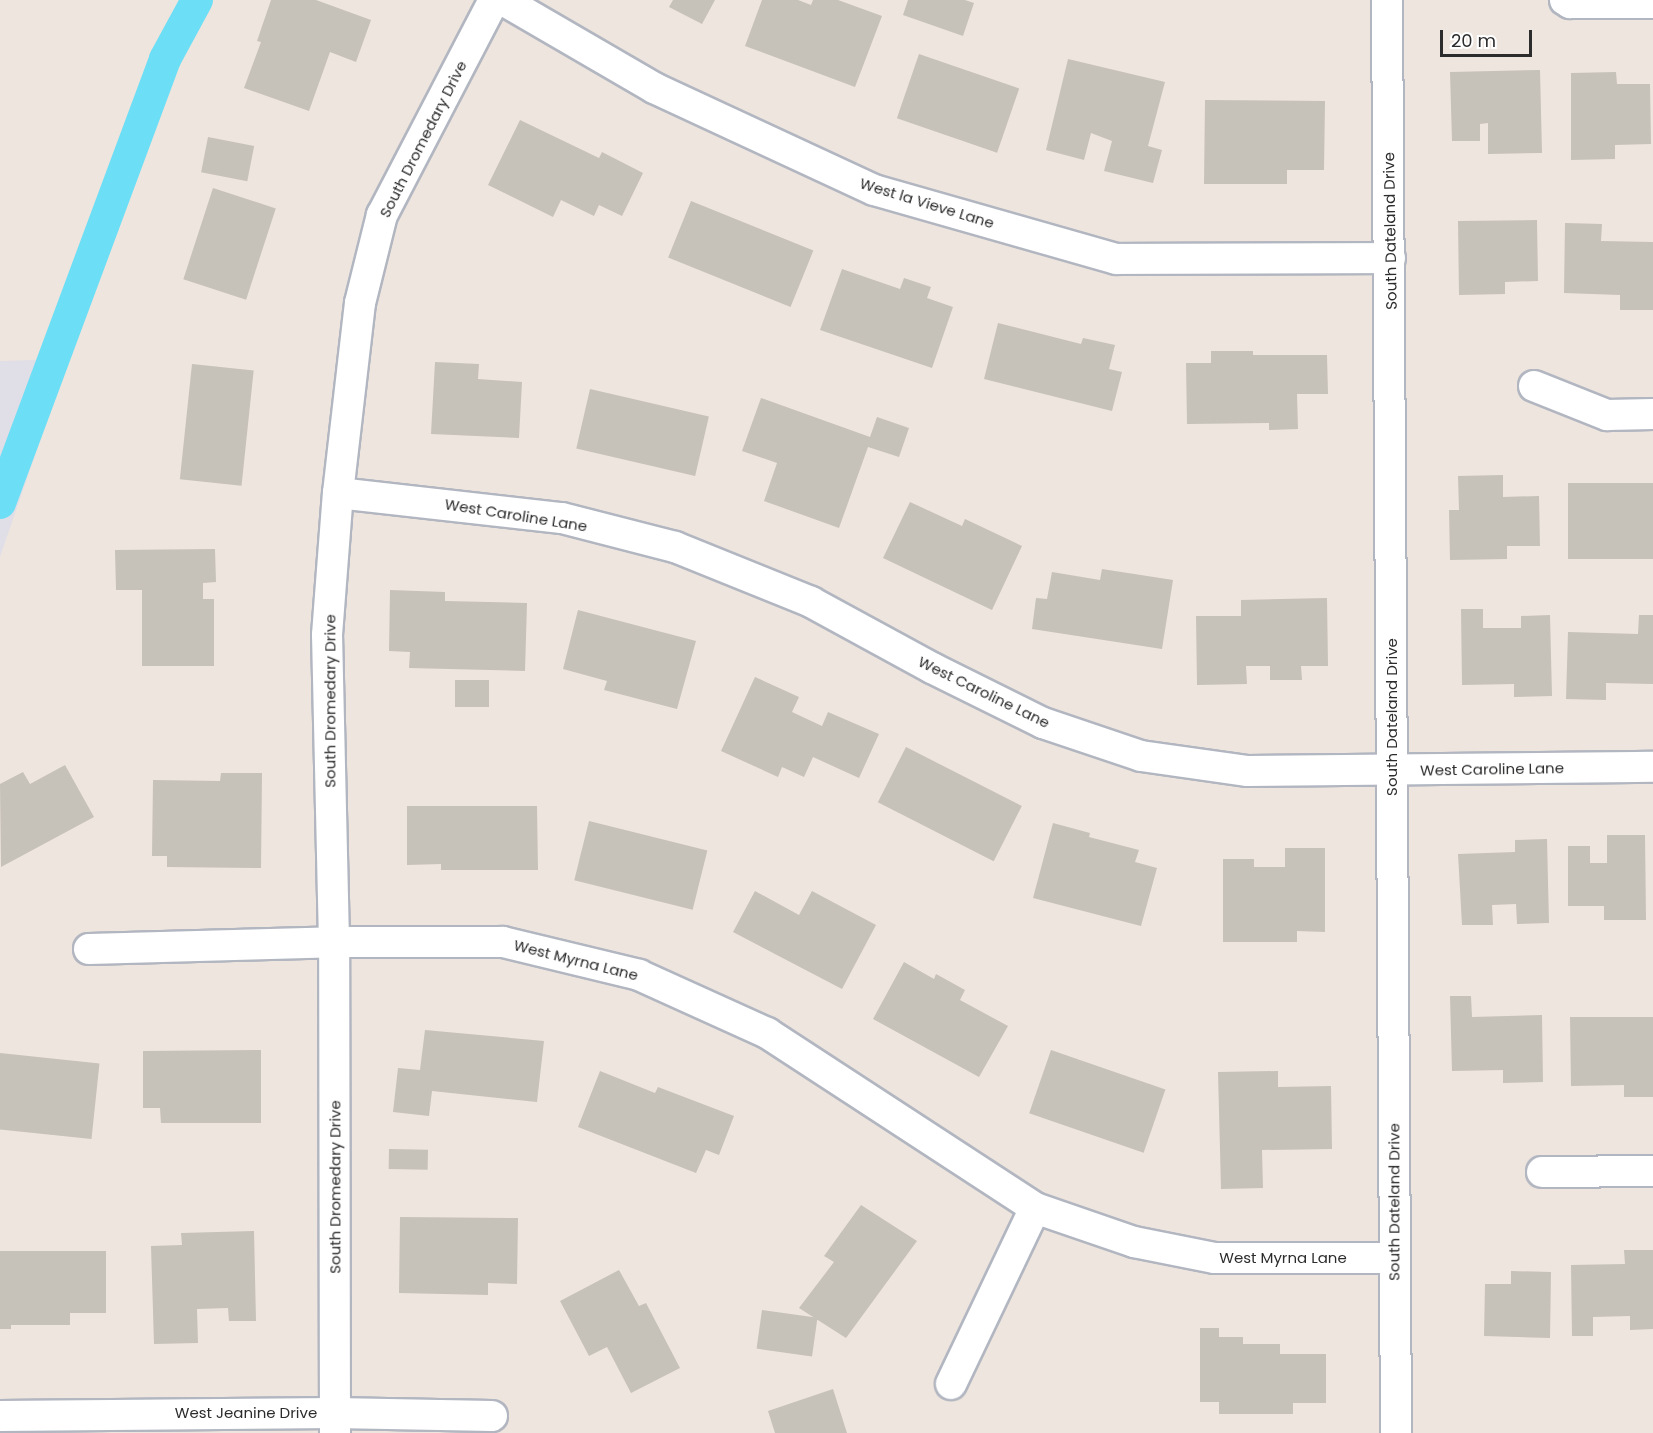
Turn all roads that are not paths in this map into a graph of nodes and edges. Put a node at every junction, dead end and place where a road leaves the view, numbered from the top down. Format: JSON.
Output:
{"nodes":[{"id":1,"x":494,"y":0,"type":"edge"},
{"id":2,"x":503,"y":0,"type":"edge"},
{"id":3,"x":1387,"y":0,"type":"edge"},
{"id":4,"x":1565,"y":0,"type":"edge"},
{"id":5,"x":1653,"y":3,"type":"edge"},
{"id":6,"x":1390,"y":258,"type":"junction"},
{"id":7,"x":1534,"y":386,"type":"dead end"},
{"id":8,"x":1653,"y":414,"type":"edge"},
{"id":9,"x":338,"y":493,"type":"junction"},
{"id":10,"x":1653,"y":767,"type":"edge"},
{"id":11,"x":1391,"y":770,"type":"junction"},
{"id":12,"x":334,"y":942,"type":"junction"},
{"id":13,"x":88,"y":949,"type":"dead end"},
{"id":14,"x":1542,"y":1172,"type":"dead end"},
{"id":15,"x":1653,"y":1172,"type":"edge"},
{"id":16,"x":1035,"y":1208,"type":"junction"},
{"id":17,"x":1394,"y":1258,"type":"junction"},
{"id":18,"x":951,"y":1384,"type":"dead end"},
{"id":19,"x":0,"y":1416,"type":"edge"},
{"id":20,"x":492,"y":1416,"type":"dead end"},
{"id":21,"x":335,"y":1423,"type":"edge"},
{"id":22,"x":1396,"y":1433,"type":"edge"}],
"edges":[{"from":1,"to":9,"type":"street","name":"South Dromedary Drive"},
{"from":2,"to":6,"type":"street","name":"West la Vieve Lane"},
{"from":3,"to":6,"type":"street","name":"South Dateland Drive"},
{"from":4,"to":5,"type":"street"},
{"from":6,"to":11,"type":"street","name":"South Dateland Drive"},
{"from":7,"to":8,"type":"street"},
{"from":9,"to":11,"type":"street","name":"West Caroline Lane"},
{"from":9,"to":12,"type":"street","name":"South Dromedary Drive"},
{"from":10,"to":11,"type":"street","name":"West Caroline Lane"},
{"from":11,"to":17,"type":"street","name":"South Dateland Drive"},
{"from":12,"to":13,"type":"street","name":"West Myrna Lane"},
{"from":12,"to":16,"type":"street","name":"West Myrna Lane"},
{"from":12,"to":21,"type":"street","name":"South Dromedary Drive"},
{"from":14,"to":15,"type":"street"},
{"from":16,"to":17,"type":"street","name":"West Myrna Lane"},
{"from":16,"to":18,"type":"street"},
{"from":17,"to":22,"type":"street","name":"South Dateland Drive"},
{"from":19,"to":21,"type":"street","name":"West Jeanine Drive"},
{"from":20,"to":21,"type":"street","name":"West Jeanine Drive"}]}
